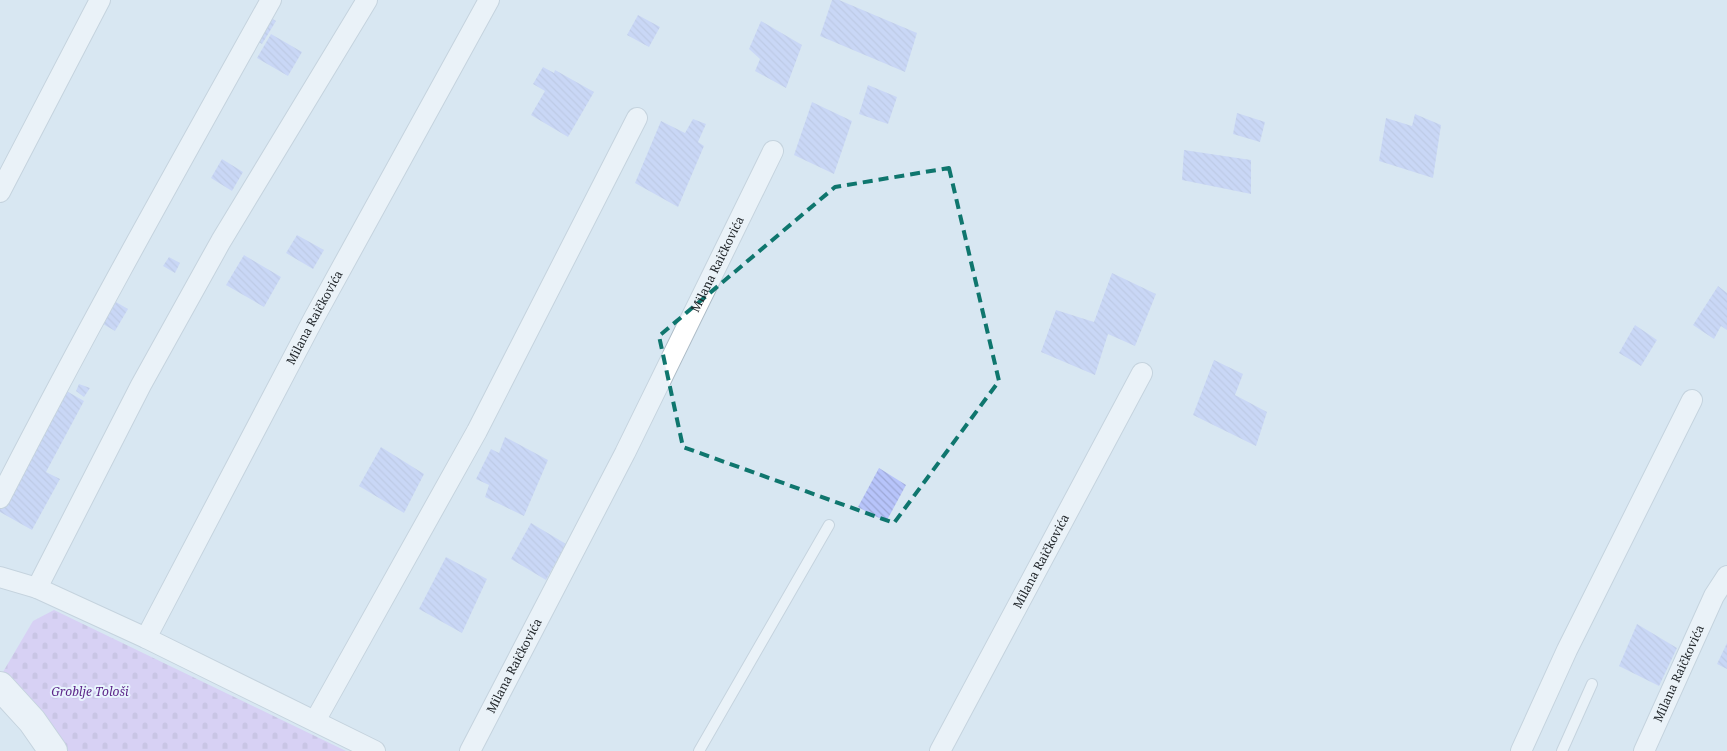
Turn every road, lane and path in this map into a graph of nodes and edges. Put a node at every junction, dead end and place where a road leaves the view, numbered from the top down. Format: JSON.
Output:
{"nodes":[{"id":1,"x":100,"y":0,"type":"edge"},
{"id":2,"x":271,"y":0,"type":"edge"},
{"id":3,"x":367,"y":0,"type":"edge"},
{"id":4,"x":489,"y":0,"type":"edge"},
{"id":5,"x":637,"y":118,"type":"dead end"},
{"id":6,"x":773,"y":151,"type":"dead end"},
{"id":7,"x":0,"y":192,"type":"edge"},
{"id":8,"x":1142,"y":373,"type":"dead end"},
{"id":9,"x":1692,"y":400,"type":"dead end"},
{"id":10,"x":0,"y":498,"type":"edge"},
{"id":11,"x":829,"y":525,"type":"dead end"},
{"id":12,"x":1727,"y":576,"type":"edge"},
{"id":13,"x":0,"y":577,"type":"edge"},
{"id":14,"x":37,"y":588,"type":"junction"},
{"id":15,"x":146,"y":638,"type":"junction"},
{"id":16,"x":1592,"y":684,"type":"dead end"},
{"id":17,"x":0,"y":686,"type":"edge"},
{"id":18,"x":315,"y":722,"type":"junction"},
{"id":19,"x":53,"y":751,"type":"edge"},
{"id":20,"x":375,"y":751,"type":"edge"},
{"id":21,"x":470,"y":751,"type":"edge"},
{"id":22,"x":699,"y":751,"type":"edge"},
{"id":23,"x":940,"y":751,"type":"edge"},
{"id":24,"x":1520,"y":751,"type":"edge"},
{"id":25,"x":1562,"y":751,"type":"edge"},
{"id":26,"x":1644,"y":751,"type":"edge"}],
"edges":[{"from":1,"to":7,"type":"street"},
{"from":2,"to":10,"type":"street"},
{"from":3,"to":14,"type":"street"},
{"from":4,"to":15,"type":"street","name":"Milana Raičkovića"},
{"from":5,"to":18,"type":"street"},
{"from":6,"to":21,"type":"street","name":"Milana Raičkovića"},
{"from":8,"to":23,"type":"street","name":"Milana Raičkovića"},
{"from":9,"to":24,"type":"street"},
{"from":11,"to":22,"type":"lane"},
{"from":12,"to":26,"type":"street","name":"Milana Raičkovića"},
{"from":13,"to":14,"type":"street"},
{"from":14,"to":15,"type":"street"},
{"from":15,"to":18,"type":"street"},
{"from":16,"to":25,"type":"lane"},
{"from":17,"to":19,"type":"main road"},
{"from":18,"to":20,"type":"street"}]}
